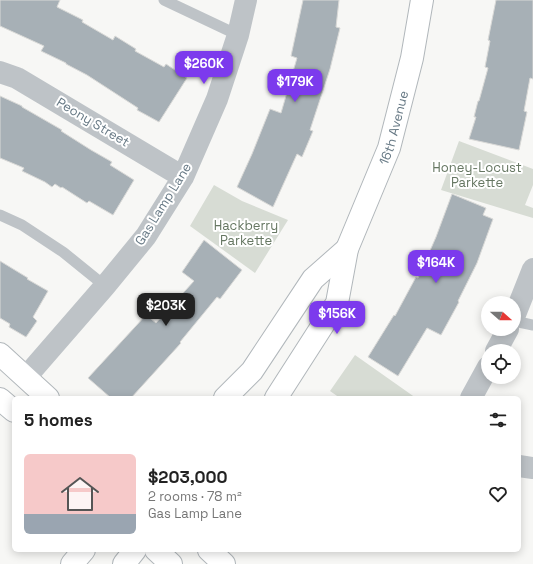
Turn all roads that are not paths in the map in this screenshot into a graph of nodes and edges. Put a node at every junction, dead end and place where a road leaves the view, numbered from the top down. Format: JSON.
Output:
{"nodes":[{"id":1,"x":164,"y":0,"type":"edge"},
{"id":2,"x":246,"y":0,"type":"edge"},
{"id":3,"x":422,"y":0,"type":"edge"},
{"id":4,"x":238,"y":36,"type":"junction"},
{"id":5,"x":0,"y":72,"type":"edge"},
{"id":6,"x":183,"y":177,"type":"junction"},
{"id":7,"x":0,"y":215,"type":"edge"},
{"id":8,"x":347,"y":250,"type":"junction"},
{"id":9,"x":533,"y":269,"type":"edge"},
{"id":10,"x":105,"y":286,"type":"junction"},
{"id":11,"x":521,"y":299,"type":"edge"},
{"id":12,"x":521,"y":322,"type":"edge"},
{"id":13,"x":533,"y":325,"type":"edge"},
{"id":14,"x":0,"y":354,"type":"edge"},
{"id":15,"x":26,"y":377,"type":"junction"},
{"id":16,"x":481,"y":379,"type":"edge"},
{"id":17,"x":46,"y":396,"type":"edge"},
{"id":18,"x":227,"y":396,"type":"edge"},
{"id":19,"x":277,"y":396,"type":"edge"},
{"id":20,"x":472,"y":396,"type":"edge"},
{"id":21,"x":521,"y":466,"type":"edge"},
{"id":22,"x":533,"y":468,"type":"edge"},
{"id":23,"x":82,"y":552,"type":"edge"},
{"id":24,"x":133,"y":552,"type":"edge"},
{"id":25,"x":158,"y":552,"type":"edge"},
{"id":26,"x":211,"y":552,"type":"edge"},
{"id":27,"x":72,"y":564,"type":"edge"},
{"id":28,"x":124,"y":564,"type":"edge"},
{"id":29,"x":171,"y":564,"type":"edge"},
{"id":30,"x":224,"y":564,"type":"edge"}],
"edges":[{"from":1,"to":4,"type":"lane"},
{"from":2,"to":4,"type":"street","name":"Gas Lamp Lane"},
{"from":3,"to":8,"type":"main road","name":"16th Avenue"},
{"from":4,"to":6,"type":"street","name":"Gas Lamp Lane"},
{"from":5,"to":6,"type":"street","name":"Peony Street"},
{"from":6,"to":10,"type":"street","name":"Gas Lamp Lane"},
{"from":7,"to":10,"type":"lane"},
{"from":8,"to":18,"type":"main road","name":"16th Avenue"},
{"from":8,"to":19,"type":"main road","name":"16th Avenue"},
{"from":9,"to":11,"type":"street"},
{"from":10,"to":15,"type":"street","name":"Gas Lamp Lane"},
{"from":12,"to":13,"type":"lane"},
{"from":14,"to":15,"type":"main road"},
{"from":15,"to":17,"type":"main road"},
{"from":16,"to":20,"type":"street"},
{"from":21,"to":22,"type":"street"},
{"from":23,"to":27,"type":"main road"},
{"from":24,"to":28,"type":"main road"},
{"from":25,"to":29,"type":"main road"},
{"from":26,"to":30,"type":"main road"}]}
